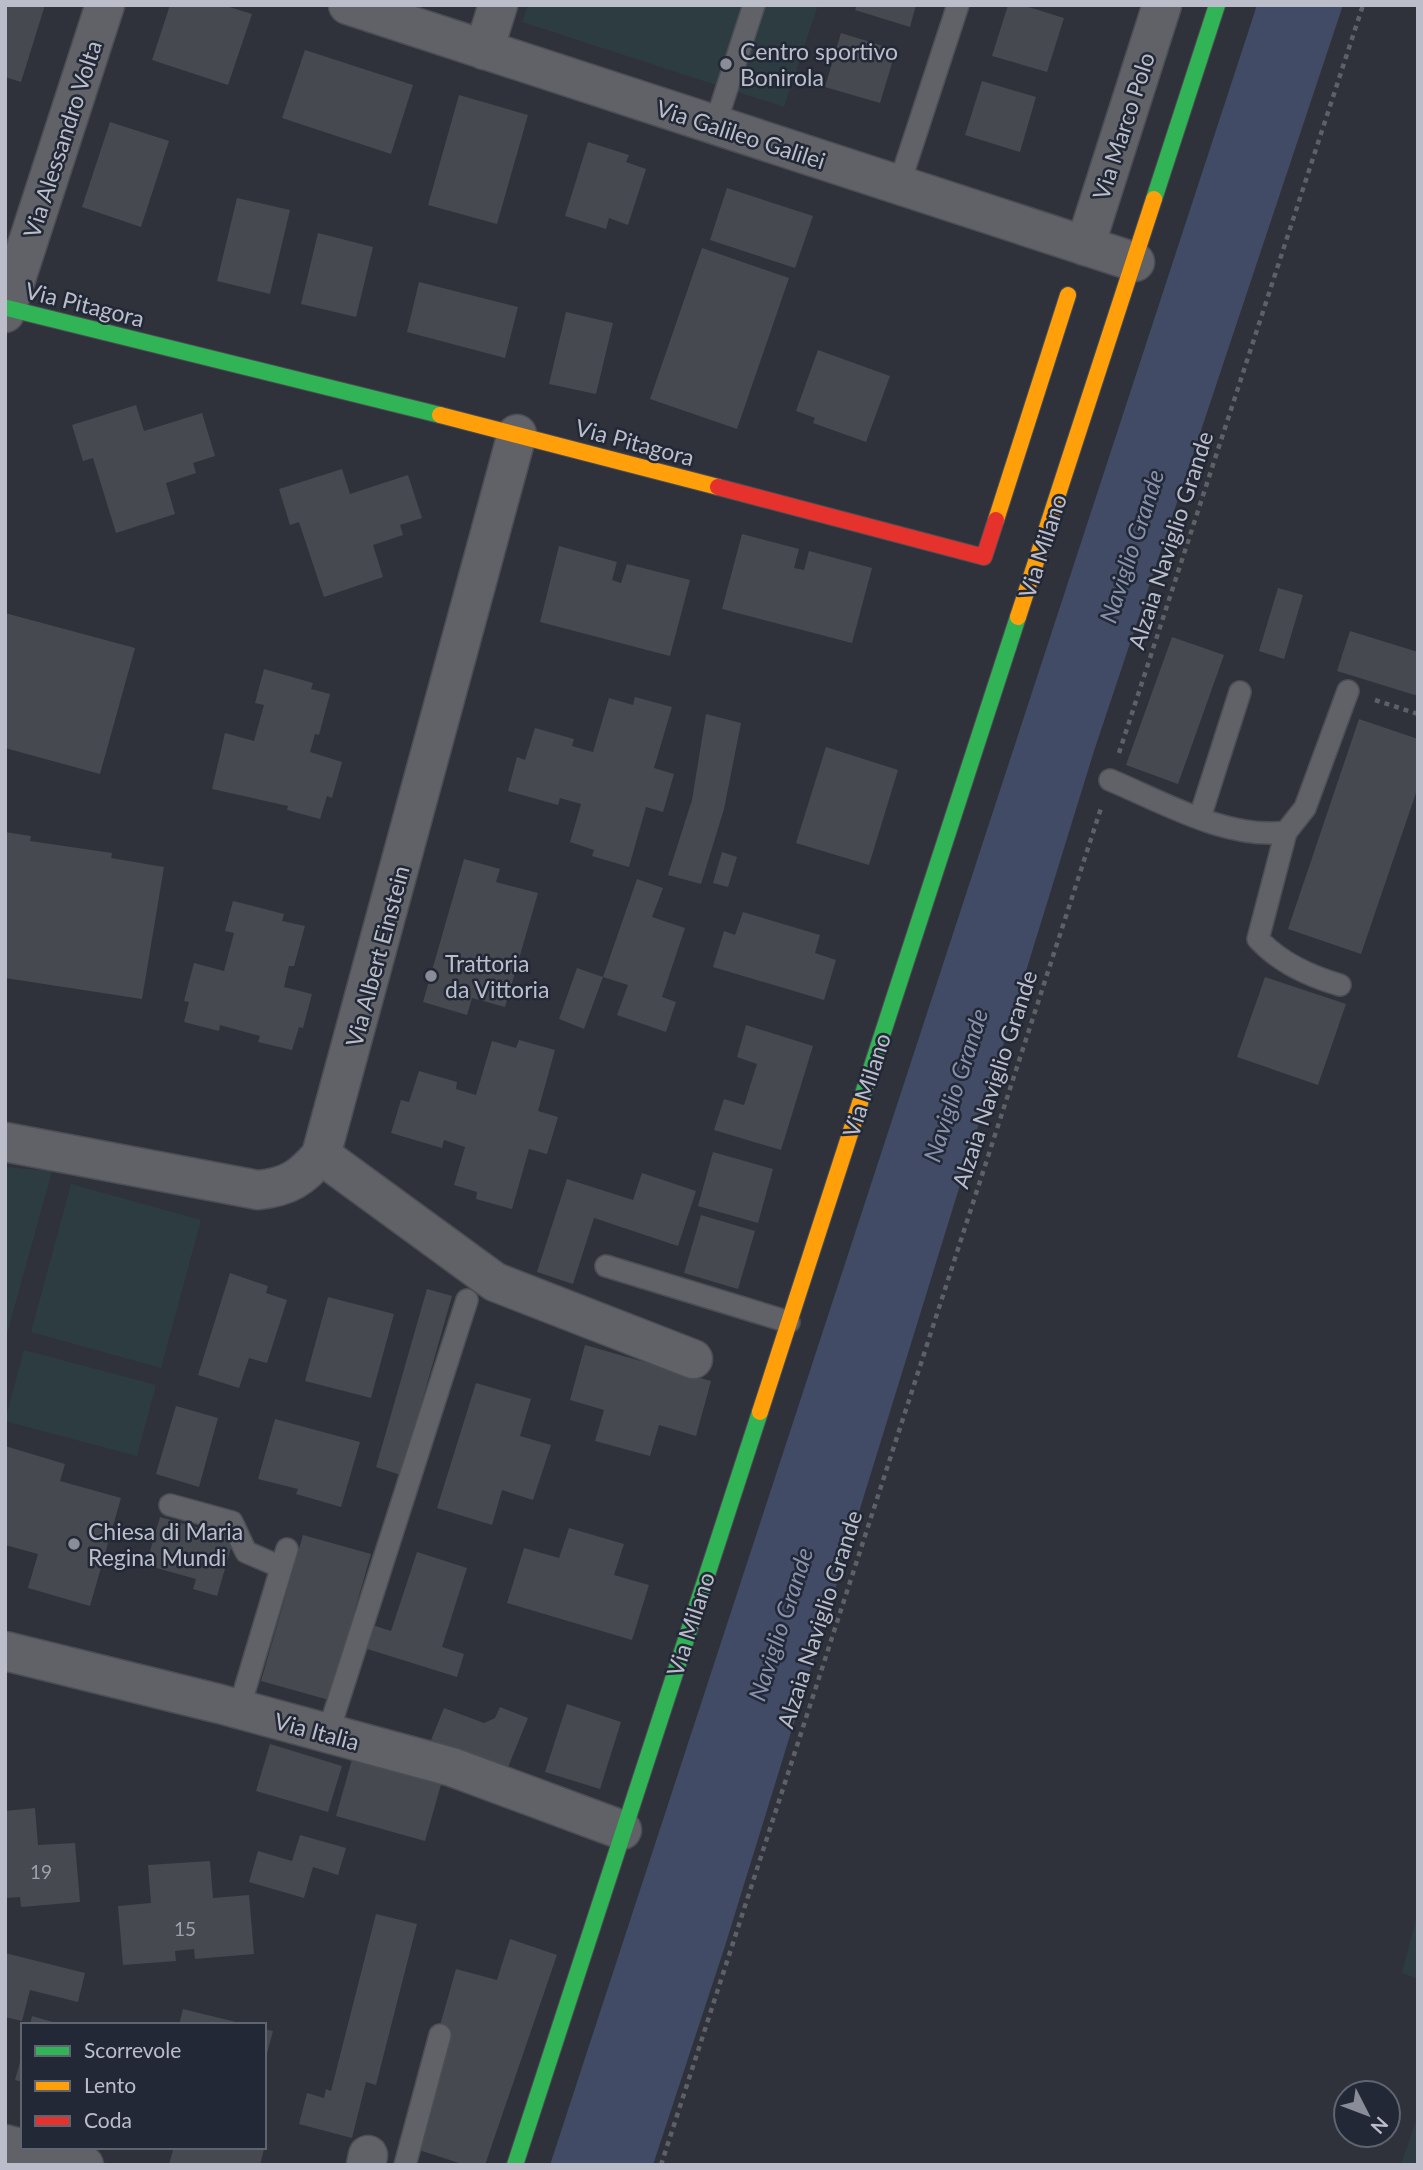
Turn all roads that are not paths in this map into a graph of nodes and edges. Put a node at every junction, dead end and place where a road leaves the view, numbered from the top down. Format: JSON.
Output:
{"nodes":[{"id":1,"x":105,"y":5,"type":"edge"},
{"id":2,"x":348,"y":5,"type":"edge"},
{"id":3,"x":499,"y":5,"type":"edge"},
{"id":4,"x":754,"y":5,"type":"edge"},
{"id":5,"x":958,"y":5,"type":"edge"},
{"id":6,"x":1162,"y":5,"type":"edge"},
{"id":7,"x":1217,"y":5,"type":"edge"},
{"id":8,"x":484,"y":50,"type":"junction"},
{"id":9,"x":715,"y":125,"type":"junction"},
{"id":10,"x":899,"y":185,"type":"junction"},
{"id":11,"x":1084,"y":246,"type":"junction"},
{"id":12,"x":1135,"y":262,"type":"junction"},
{"id":13,"x":1068,"y":295,"type":"dead end"},
{"id":14,"x":6,"y":311,"type":"edge"},
{"id":15,"x":517,"y":434,"type":"junction"},
{"id":16,"x":1348,"y":691,"type":"dead end"},
{"id":17,"x":1240,"y":692,"type":"dead end"},
{"id":18,"x":1110,"y":780,"type":"road end"},
{"id":19,"x":1200,"y":817,"type":"junction"},
{"id":20,"x":1286,"y":832,"type":"junction"},
{"id":21,"x":1340,"y":985,"type":"dead end"},
{"id":22,"x":5,"y":1142,"type":"edge"},
{"id":23,"x":321,"y":1155,"type":"junction"},
{"id":24,"x":606,"y":1266,"type":"dead end"},
{"id":25,"x":467,"y":1300,"type":"dead end"},
{"id":26,"x":789,"y":1322,"type":"junction"},
{"id":27,"x":693,"y":1359,"type":"dead end"},
{"id":28,"x":170,"y":1505,"type":"dead end"},
{"id":29,"x":5,"y":1651,"type":"edge"},
{"id":30,"x":239,"y":1709,"type":"junction"},
{"id":31,"x":328,"y":1733,"type":"junction"},
{"id":32,"x":622,"y":1830,"type":"junction"},
{"id":33,"x":440,"y":2035,"type":"dead end"},
{"id":34,"x":24,"y":2149,"type":"edge"},
{"id":35,"x":385,"y":2162,"type":"edge"},
{"id":36,"x":84,"y":2165,"type":"edge"},
{"id":37,"x":515,"y":2165,"type":"edge"}],
"edges":[{"from":1,"to":14,"type":"street","name":"Via Alessandro Volta"},
{"from":2,"to":8,"type":"street","name":"Via Galileo Galilei"},
{"from":3,"to":8,"type":"street"},
{"from":4,"to":9,"type":"lane"},
{"from":5,"to":10,"type":"lane"},
{"from":6,"to":11,"type":"street","name":"Via Marco Polo"},
{"from":7,"to":12,"type":"main road","name":"Via Milano"},
{"from":8,"to":9,"type":"street","name":"Via Galileo Galilei"},
{"from":9,"to":10,"type":"street","name":"Via Galileo Galilei"},
{"from":10,"to":11,"type":"street","name":"Via Galileo Galilei"},
{"from":11,"to":12,"type":"street","name":"Via Galileo Galilei"},
{"from":12,"to":26,"type":"main road","name":"Via Milano"},
{"from":13,"to":15,"type":"main road","name":"Via Pitagora"},
{"from":14,"to":15,"type":"main road","name":"Via Pitagora"},
{"from":15,"to":23,"type":"street","name":"Via Albert Einstein"},
{"from":16,"to":20,"type":"lane"},
{"from":17,"to":19,"type":"lane"},
{"from":18,"to":19,"type":"lane"},
{"from":19,"to":20,"type":"lane"},
{"from":20,"to":21,"type":"lane"},
{"from":22,"to":23,"type":"street","name":"Via Albert Einstein"},
{"from":23,"to":27,"type":"street"},
{"from":24,"to":26,"type":"lane"},
{"from":25,"to":31,"type":"lane"},
{"from":26,"to":32,"type":"main road","name":"Via Milano"},
{"from":28,"to":30,"type":"lane"},
{"from":29,"to":30,"type":"street","name":"Via Italia"},
{"from":30,"to":31,"type":"street","name":"Via Italia"},
{"from":31,"to":32,"type":"street","name":"Via Italia"},
{"from":32,"to":37,"type":"main road","name":"Via Milano"},
{"from":33,"to":35,"type":"lane"},
{"from":34,"to":36,"type":"street"}]}
